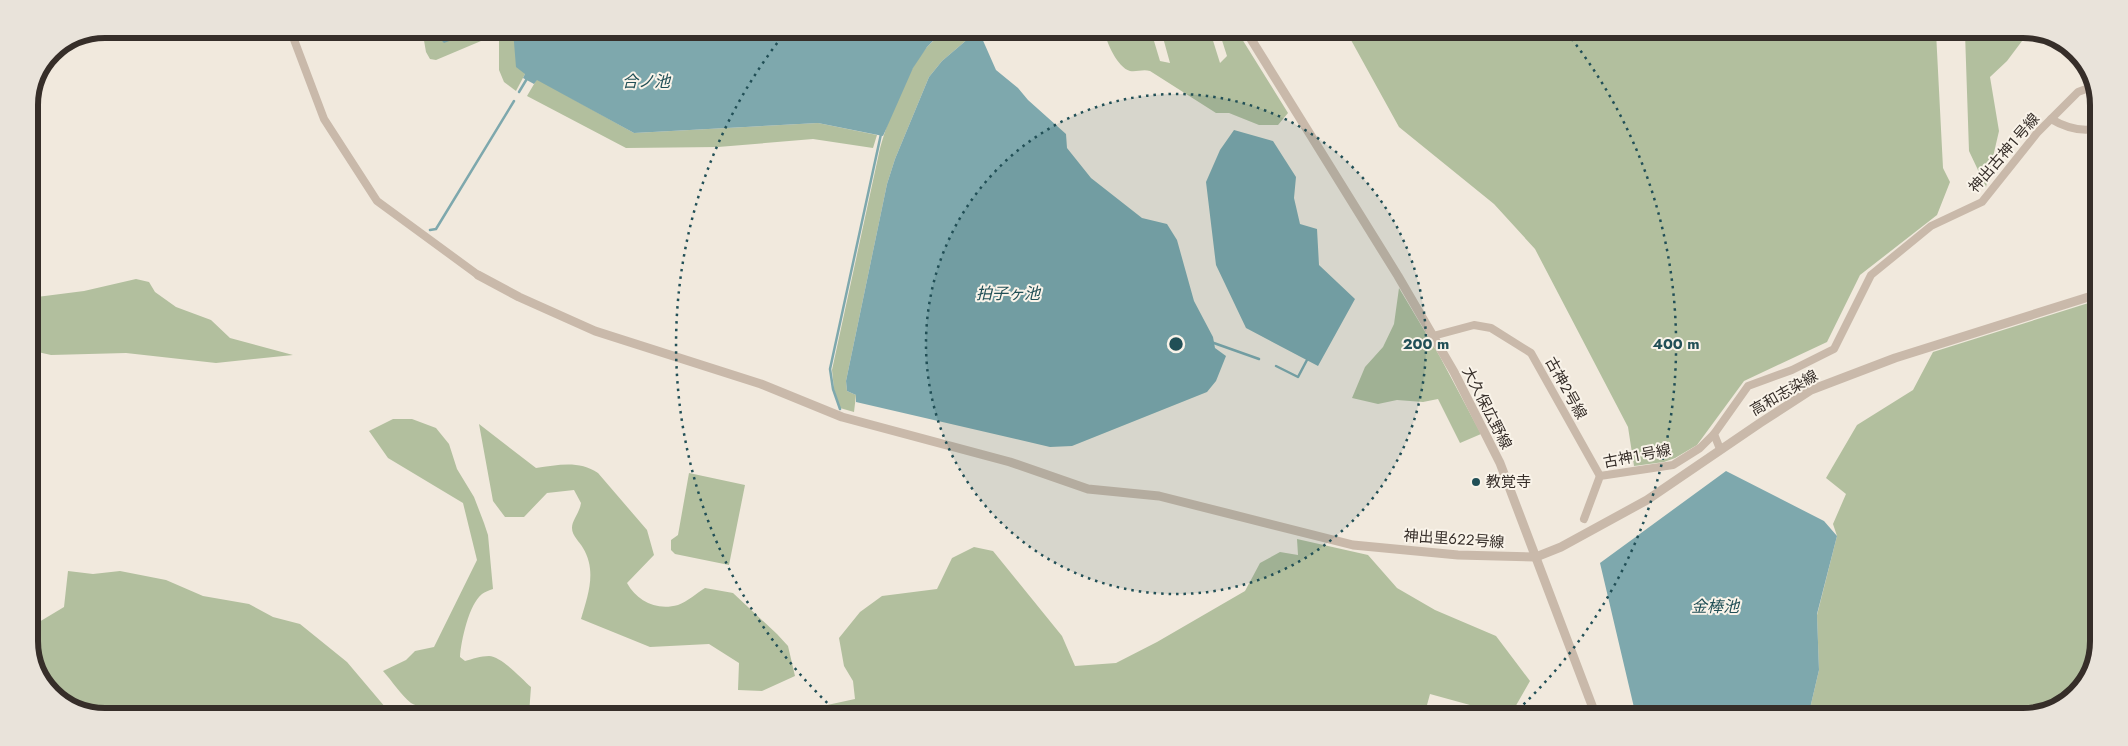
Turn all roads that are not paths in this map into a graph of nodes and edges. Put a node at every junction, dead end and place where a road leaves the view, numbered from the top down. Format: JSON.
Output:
{"nodes":[{"id":1,"x":293,"y":38,"type":"edge"},
{"id":2,"x":1250,"y":38,"type":"edge"},
{"id":3,"x":2088,"y":88,"type":"edge"},
{"id":4,"x":2051,"y":119,"type":"junction"},
{"id":5,"x":2090,"y":130,"type":"edge"},
{"id":6,"x":478,"y":275,"type":"joint"},
{"id":7,"x":2090,"y":297,"type":"edge"},
{"id":8,"x":1433,"y":336,"type":"junction"},
{"id":9,"x":1714,"y":434,"type":"junction"},
{"id":10,"x":1720,"y":449,"type":"junction"},
{"id":11,"x":1600,"y":476,"type":"junction"},
{"id":12,"x":1584,"y":519,"type":"dead end"},
{"id":13,"x":1536,"y":557,"type":"junction"},
{"id":14,"x":1593,"y":708,"type":"edge"}],
"edges":[{"from":1,"to":6,"type":"street"},
{"from":2,"to":8,"type":"street","name":"大久保広野線"},
{"from":3,"to":4,"type":"street"},
{"from":4,"to":5,"type":"street","name":"神出古神１号線"},
{"from":4,"to":9,"type":"street","name":"神出古神１号線"},
{"from":6,"to":13,"type":"street","name":"神出里６２２号線"},
{"from":7,"to":10,"type":"street","name":"高和志染線"},
{"from":8,"to":11,"type":"street","name":"古神２号線"},
{"from":8,"to":13,"type":"street","name":"大久保広野線"},
{"from":9,"to":10,"type":"street"},
{"from":9,"to":11,"type":"street","name":"古神１号線"},
{"from":10,"to":13,"type":"street","name":"高和志染線"},
{"from":11,"to":12,"type":"street","name":"古神１号線"},
{"from":13,"to":14,"type":"street","name":"大久保広野線"}]}
